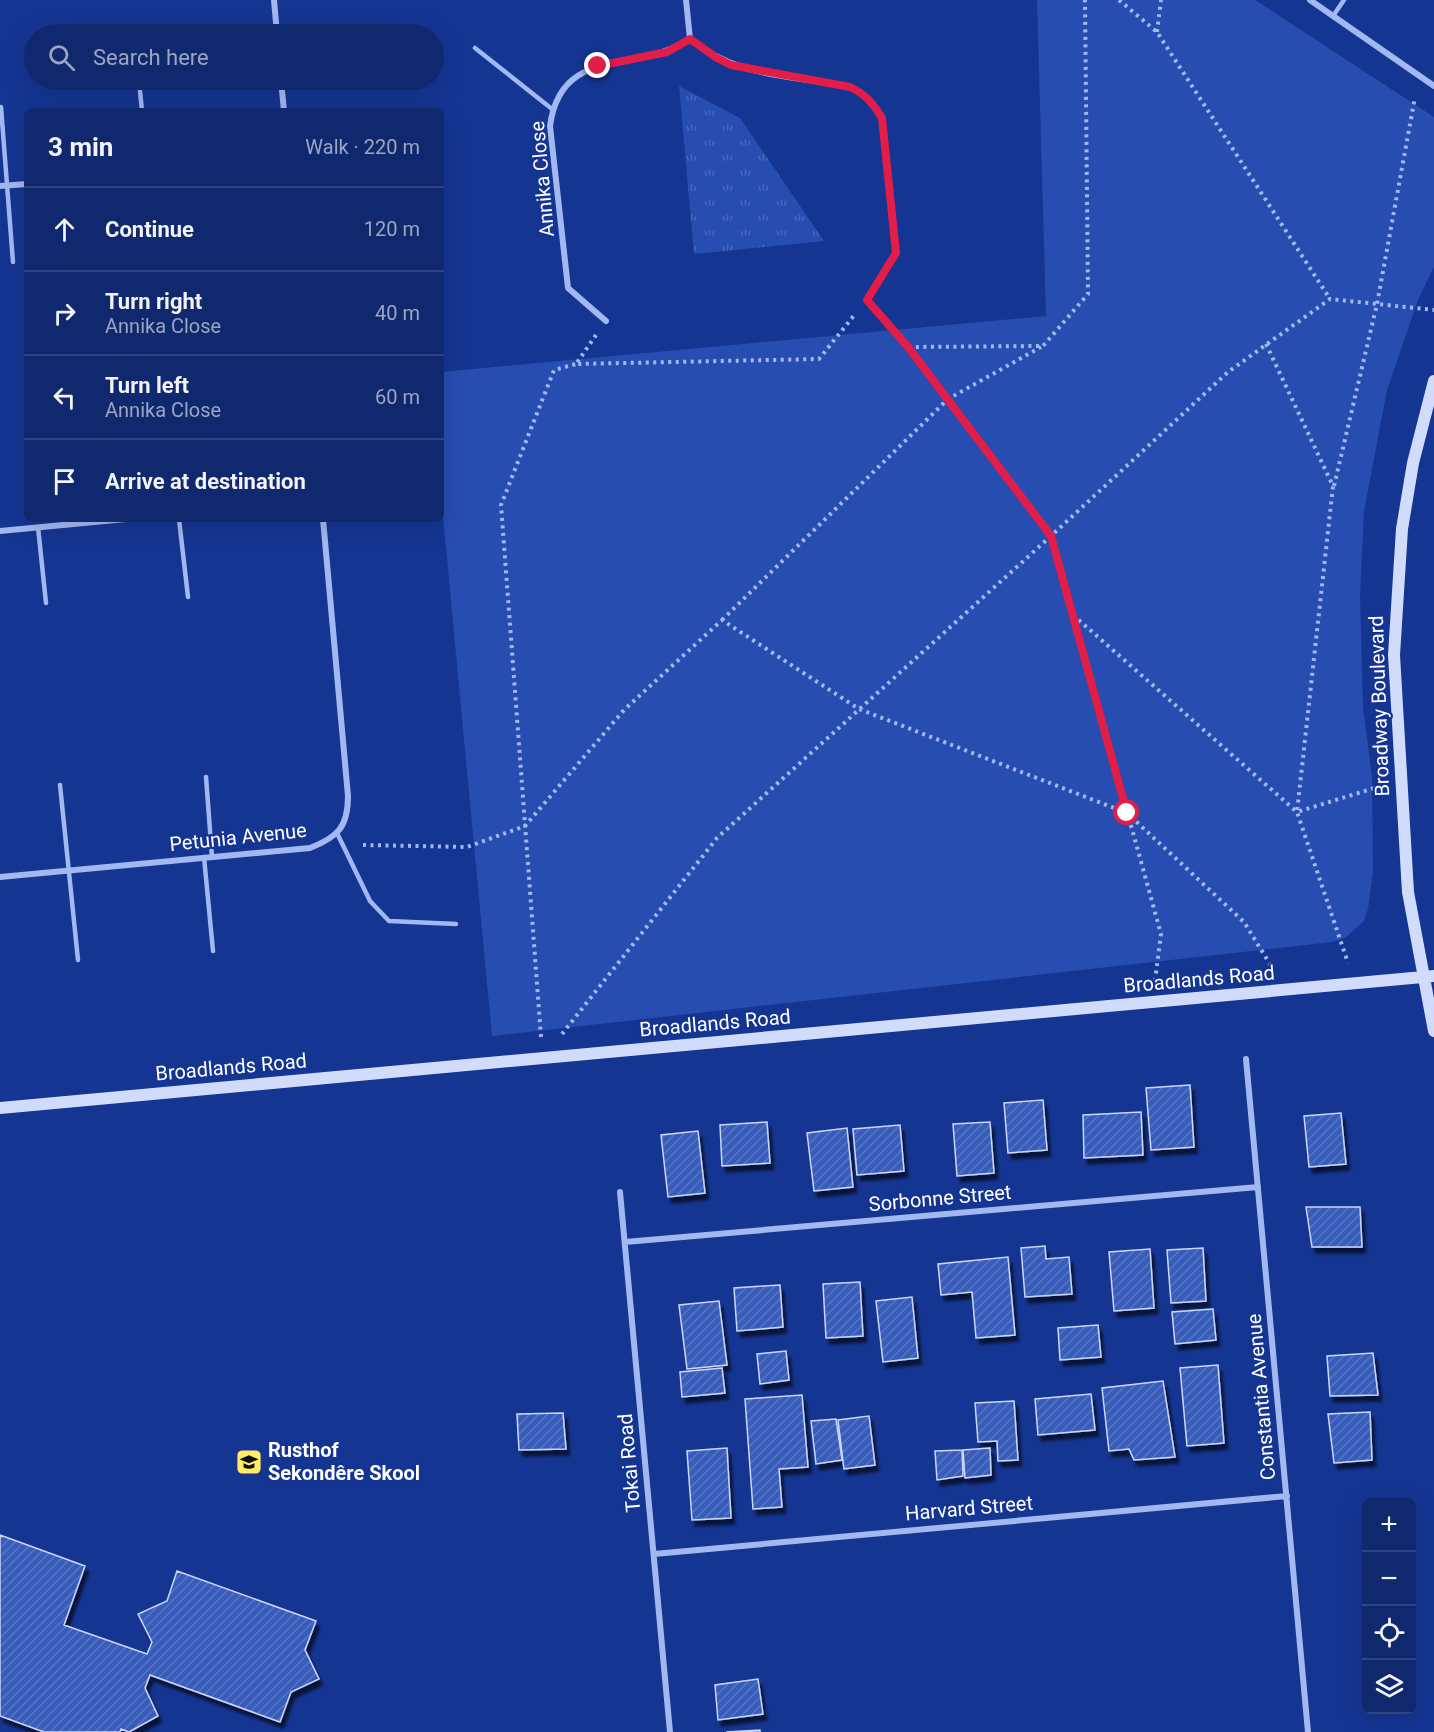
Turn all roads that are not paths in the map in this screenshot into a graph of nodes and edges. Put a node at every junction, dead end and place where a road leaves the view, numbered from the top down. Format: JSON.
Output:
{"nodes":[{"id":1,"x":274,"y":0,"type":"edge"},
{"id":2,"x":687,"y":0,"type":"edge"},
{"id":3,"x":1310,"y":0,"type":"edge"},
{"id":4,"x":1344,"y":0,"type":"edge"},
{"id":5,"x":1333,"y":16,"type":"junction"},
{"id":6,"x":276,"y":24,"type":"edge"},
{"id":7,"x":690,"y":39,"type":"junction"},
{"id":8,"x":476,"y":48,"type":"dead end"},
{"id":9,"x":1434,"y":86,"type":"edge"},
{"id":10,"x":282,"y":90,"type":"edge"},
{"id":11,"x":140,"y":91,"type":"dead end"},
{"id":12,"x":1,"y":106,"type":"edge"},
{"id":13,"x":142,"y":108,"type":"edge"},
{"id":14,"x":284,"y":108,"type":"edge"},
{"id":15,"x":552,"y":110,"type":"junction"},
{"id":16,"x":24,"y":184,"type":"edge"},
{"id":17,"x":3,"y":186,"type":"edge"},
{"id":18,"x":13,"y":262,"type":"dead end"},
{"id":19,"x":867,"y":300,"type":"road end"},
{"id":20,"x":606,"y":321,"type":"road end"},
{"id":21,"x":1434,"y":381,"type":"edge"},
{"id":22,"x":93,"y":522,"type":"edge"},
{"id":23,"x":179,"y":522,"type":"edge"},
{"id":24,"x":323,"y":522,"type":"edge"},
{"id":25,"x":38,"y":527,"type":"junction"},
{"id":26,"x":0,"y":531,"type":"edge"},
{"id":27,"x":188,"y":597,"type":"dead end"},
{"id":28,"x":46,"y":603,"type":"dead end"},
{"id":29,"x":206,"y":777,"type":"dead end"},
{"id":30,"x":60,"y":785,"type":"dead end"},
{"id":31,"x":337,"y":833,"type":"junction"},
{"id":32,"x":208,"y":857,"type":"junction"},
{"id":33,"x":69,"y":870,"type":"junction"},
{"id":34,"x":0,"y":876,"type":"edge"},
{"id":35,"x":456,"y":924,"type":"dead end"},
{"id":36,"x":213,"y":951,"type":"dead end"},
{"id":37,"x":78,"y":960,"type":"dead end"},
{"id":38,"x":1429,"y":977,"type":"edge"},
{"id":39,"x":1434,"y":1031,"type":"edge"},
{"id":40,"x":1246,"y":1059,"type":"dead end"},
{"id":41,"x":0,"y":1108,"type":"edge"},
{"id":42,"x":1258,"y":1187,"type":"junction"},
{"id":43,"x":620,"y":1192,"type":"dead end"},
{"id":44,"x":625,"y":1242,"type":"junction"},
{"id":45,"x":1287,"y":1496,"type":"junction"},
{"id":46,"x":654,"y":1554,"type":"junction"},
{"id":47,"x":670,"y":1732,"type":"edge"},
{"id":48,"x":1308,"y":1732,"type":"edge"}],
"edges":[{"from":1,"to":6,"type":"street"},
{"from":2,"to":7,"type":"street"},
{"from":3,"to":5,"type":"street"},
{"from":4,"to":5,"type":"lane"},
{"from":5,"to":9,"type":"street"},
{"from":7,"to":15,"type":"street","name":"Annika Close"},
{"from":7,"to":19,"type":"street"},
{"from":8,"to":15,"type":"lane"},
{"from":10,"to":14,"type":"street"},
{"from":11,"to":13,"type":"lane"},
{"from":12,"to":17,"type":"lane"},
{"from":15,"to":20,"type":"street","name":"Annika Close"},
{"from":16,"to":17,"type":"street"},
{"from":17,"to":18,"type":"lane"},
{"from":21,"to":38,"type":"main road","name":"Broadway Boulevard"},
{"from":22,"to":25,"type":"street"},
{"from":23,"to":27,"type":"lane"},
{"from":24,"to":31,"type":"street"},
{"from":25,"to":26,"type":"street"},
{"from":25,"to":28,"type":"lane"},
{"from":29,"to":32,"type":"lane"},
{"from":30,"to":33,"type":"lane"},
{"from":31,"to":32,"type":"street","name":"Petunia Avenue"},
{"from":31,"to":35,"type":"lane"},
{"from":32,"to":33,"type":"street","name":"Petunia Avenue"},
{"from":32,"to":36,"type":"lane"},
{"from":33,"to":34,"type":"street","name":"Petunia Avenue"},
{"from":33,"to":37,"type":"lane"},
{"from":38,"to":39,"type":"main road","name":"Broadway Boulevard"},
{"from":38,"to":41,"type":"main road","name":"Broadlands Road"},
{"from":40,"to":42,"type":"street","name":"Constantia Avenue"},
{"from":42,"to":44,"type":"street","name":"Sorbonne Street"},
{"from":42,"to":45,"type":"street","name":"Constantia Avenue"},
{"from":43,"to":44,"type":"street","name":"Tokai Road"},
{"from":44,"to":46,"type":"street","name":"Tokai Road"},
{"from":45,"to":46,"type":"street","name":"Harvard Street"},
{"from":45,"to":48,"type":"street","name":"Constantia Avenue"},
{"from":46,"to":47,"type":"street","name":"Tokai Road"}]}
